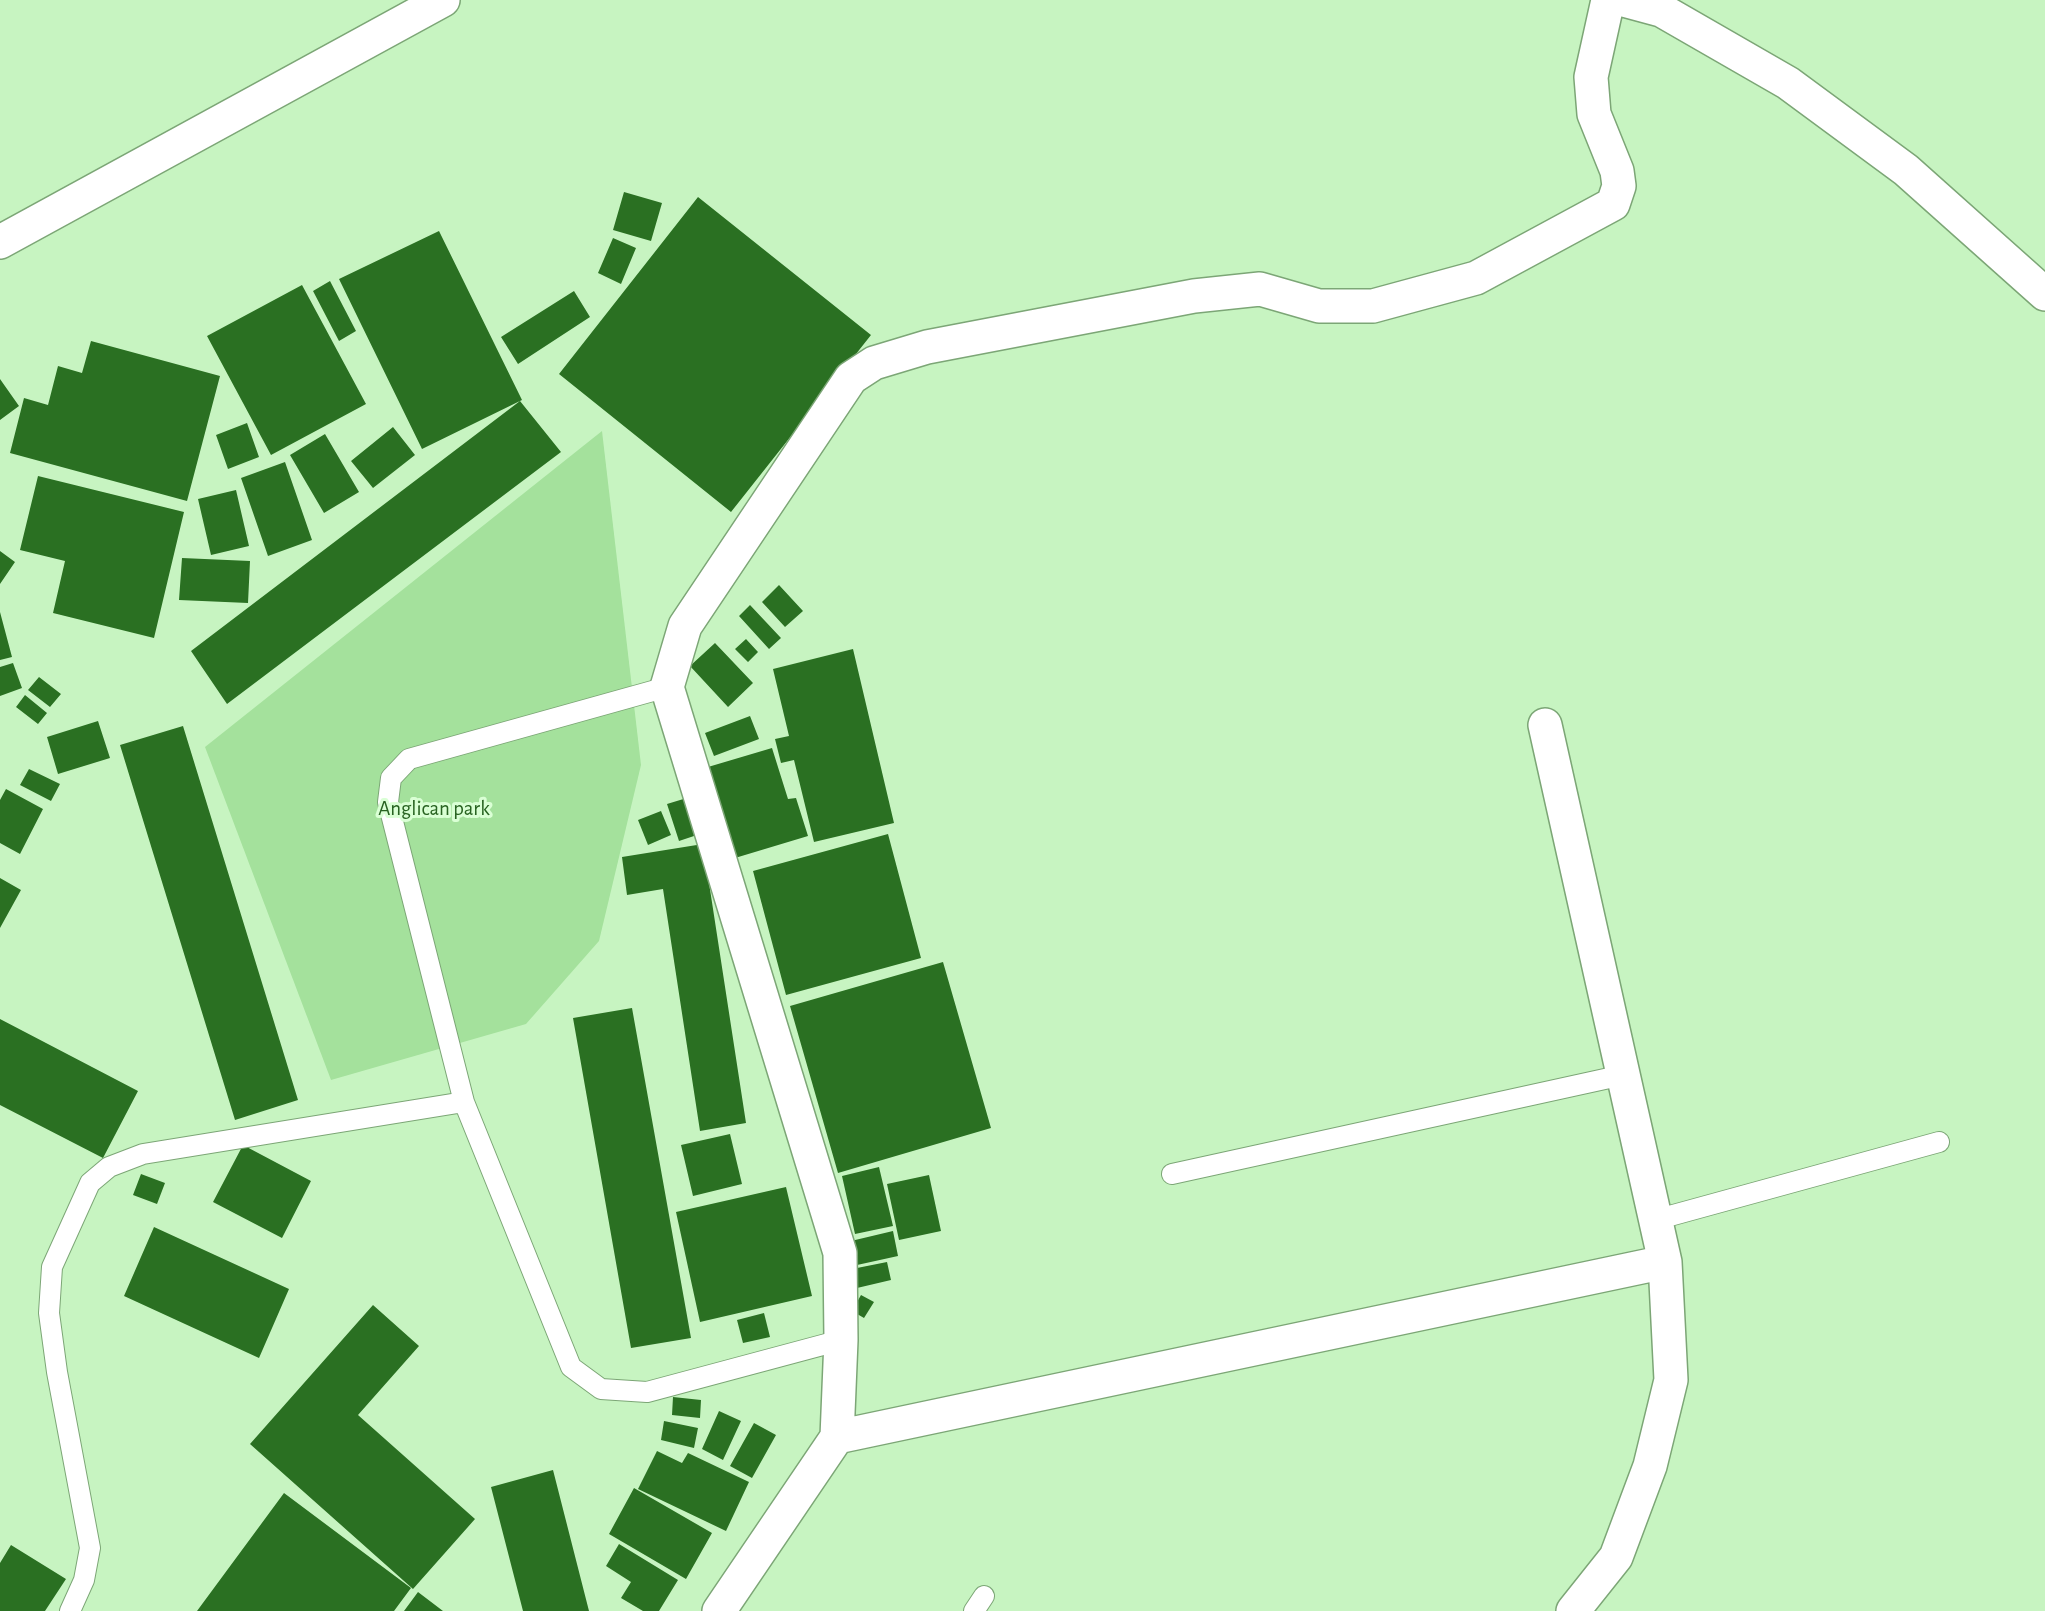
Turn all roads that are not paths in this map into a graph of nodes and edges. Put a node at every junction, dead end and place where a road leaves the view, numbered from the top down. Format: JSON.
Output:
{"nodes":[{"id":1,"x":443,"y":0,"type":"edge"},
{"id":2,"x":1608,"y":0,"type":"edge"},
{"id":3,"x":1624,"y":0,"type":"edge"},
{"id":4,"x":0,"y":242,"type":"edge"},
{"id":5,"x":2045,"y":294,"type":"edge"},
{"id":6,"x":667,"y":687,"type":"junction"},
{"id":7,"x":1545,"y":725,"type":"dead end"},
{"id":8,"x":1623,"y":1075,"type":"junction"},
{"id":9,"x":464,"y":1102,"type":"junction"},
{"id":10,"x":1939,"y":1142,"type":"dead end"},
{"id":11,"x":1172,"y":1174,"type":"dead end"},
{"id":12,"x":1655,"y":1220,"type":"junction"},
{"id":13,"x":1665,"y":1262,"type":"junction"},
{"id":14,"x":842,"y":1340,"type":"junction"},
{"id":15,"x":837,"y":1437,"type":"junction"},
{"id":16,"x":70,"y":1611,"type":"edge"},
{"id":17,"x":719,"y":1611,"type":"edge"},
{"id":18,"x":1573,"y":1611,"type":"edge"}],
"edges":[{"from":1,"to":4,"type":"street"},
{"from":2,"to":6,"type":"street"},
{"from":3,"to":5,"type":"street"},
{"from":6,"to":9,"type":"lane"},
{"from":6,"to":14,"type":"street"},
{"from":7,"to":8,"type":"street"},
{"from":8,"to":11,"type":"lane"},
{"from":8,"to":12,"type":"street"},
{"from":9,"to":14,"type":"lane"},
{"from":9,"to":16,"type":"lane"},
{"from":10,"to":12,"type":"lane"},
{"from":12,"to":13,"type":"street"},
{"from":13,"to":15,"type":"street"},
{"from":13,"to":18,"type":"street"},
{"from":14,"to":15,"type":"street"},
{"from":15,"to":17,"type":"street"}]}
